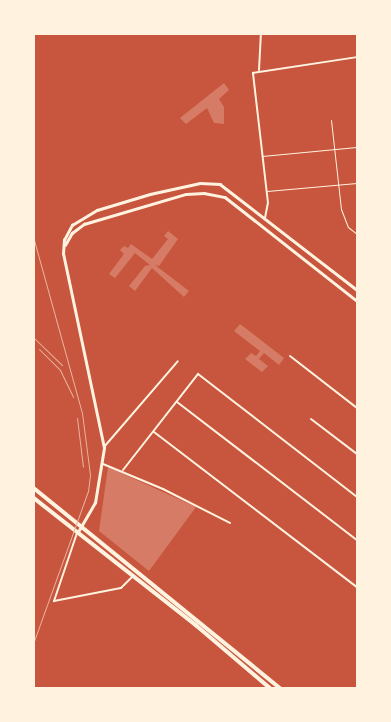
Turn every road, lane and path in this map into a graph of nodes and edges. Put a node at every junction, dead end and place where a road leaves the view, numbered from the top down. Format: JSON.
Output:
{"nodes":[{"id":1,"x":261,"y":34,"type":"edge"},
{"id":2,"x":357,"y":57,"type":"edge"},
{"id":3,"x":259,"y":70,"type":"junction"},
{"id":4,"x":331,"y":120,"type":"dead end"},
{"id":5,"x":357,"y":147,"type":"edge"},
{"id":6,"x":333,"y":149,"type":"junction"},
{"id":7,"x":262,"y":156,"type":"junction"},
{"id":8,"x":357,"y":183,"type":"edge"},
{"id":9,"x":337,"y":184,"type":"junction"},
{"id":10,"x":266,"y":191,"type":"junction"},
{"id":11,"x":265,"y":218,"type":"junction"},
{"id":12,"x":357,"y":234,"type":"edge"},
{"id":13,"x":64,"y":247,"type":"junction"},
{"id":14,"x":357,"y":290,"type":"edge"},
{"id":15,"x":357,"y":301,"type":"edge"},
{"id":16,"x":290,"y":356,"type":"dead end"},
{"id":17,"x":178,"y":361,"type":"dead end"},
{"id":18,"x":177,"y":402,"type":"junction"},
{"id":19,"x":357,"y":408,"type":"edge"},
{"id":20,"x":311,"y":419,"type":"dead end"},
{"id":21,"x":154,"y":432,"type":"junction"},
{"id":22,"x":104,"y":448,"type":"junction"},
{"id":23,"x":357,"y":454,"type":"edge"},
{"id":24,"x":103,"y":464,"type":"junction"},
{"id":25,"x":123,"y":470,"type":"junction"},
{"id":26,"x":34,"y":488,"type":"edge"},
{"id":27,"x":357,"y":497,"type":"edge"},
{"id":28,"x":36,"y":499,"type":"edge"},
{"id":29,"x":34,"y":505,"type":"edge"},
{"id":30,"x":230,"y":523,"type":"dead end"},
{"id":31,"x":82,"y":526,"type":"junction"},
{"id":32,"x":77,"y":533,"type":"junction"},
{"id":33,"x":357,"y":540,"type":"edge"},
{"id":34,"x":133,"y":576,"type":"junction"},
{"id":35,"x":357,"y":587,"type":"edge"},
{"id":36,"x":270,"y":688,"type":"edge"},
{"id":37,"x":280,"y":688,"type":"edge"}],
"edges":[{"from":1,"to":3,"type":"street"},
{"from":2,"to":3,"type":"street"},
{"from":3,"to":7,"type":"street"},
{"from":4,"to":6,"type":"lane"},
{"from":5,"to":6,"type":"lane"},
{"from":6,"to":7,"type":"lane"},
{"from":6,"to":9,"type":"lane"},
{"from":7,"to":10,"type":"street"},
{"from":8,"to":9,"type":"lane"},
{"from":9,"to":10,"type":"lane"},
{"from":9,"to":12,"type":"lane"},
{"from":10,"to":11,"type":"street"},
{"from":11,"to":13,"type":"street"},
{"from":11,"to":14,"type":"street"},
{"from":13,"to":15,"type":"street"},
{"from":13,"to":22,"type":"street"},
{"from":16,"to":19,"type":"street"},
{"from":17,"to":22,"type":"street"},
{"from":18,"to":21,"type":"street"},
{"from":18,"to":27,"type":"street"},
{"from":18,"to":33,"type":"street"},
{"from":20,"to":23,"type":"street"},
{"from":21,"to":25,"type":"street"},
{"from":21,"to":35,"type":"street"},
{"from":22,"to":24,"type":"street"},
{"from":24,"to":25,"type":"street"},
{"from":24,"to":31,"type":"street"},
{"from":25,"to":30,"type":"street"},
{"from":26,"to":31,"type":"main road"},
{"from":28,"to":29,"type":"street"},
{"from":28,"to":32,"type":"main road"},
{"from":31,"to":32,"type":"street"},
{"from":31,"to":37,"type":"main road"},
{"from":32,"to":34,"type":"main road"},
{"from":32,"to":34,"type":"street"},
{"from":34,"to":36,"type":"main road"}]}
